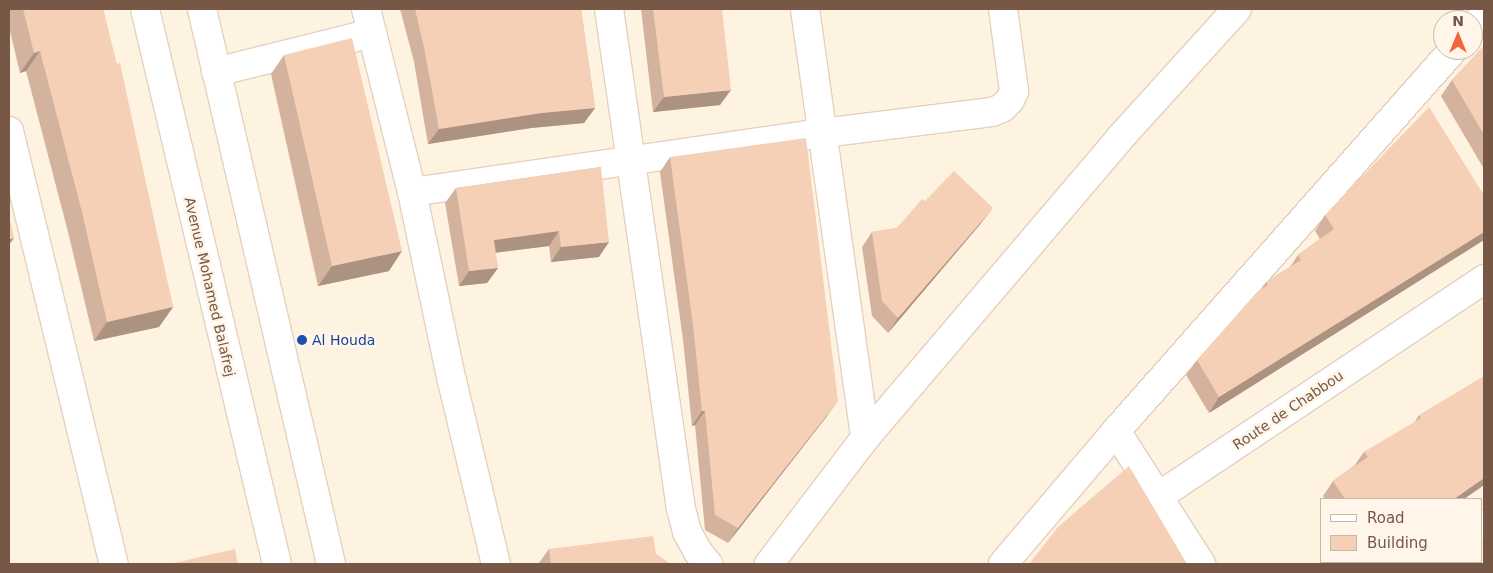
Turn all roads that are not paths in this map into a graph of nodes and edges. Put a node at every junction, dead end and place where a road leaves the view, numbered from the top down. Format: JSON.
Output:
{"nodes":[{"id":1,"x":145,"y":9,"type":"edge"},
{"id":2,"x":202,"y":9,"type":"edge"},
{"id":3,"x":609,"y":9,"type":"edge"},
{"id":4,"x":805,"y":9,"type":"edge"},
{"id":5,"x":1003,"y":9,"type":"edge"},
{"id":6,"x":1237,"y":9,"type":"edge"},
{"id":7,"x":369,"y":21,"type":"edge"},
{"id":8,"x":1444,"y":60,"type":"edge"},
{"id":9,"x":216,"y":72,"type":"junction"},
{"id":10,"x":1417,"y":90,"type":"junction"},
{"id":11,"x":1432,"y":115,"type":"edge"},
{"id":12,"x":9,"y":131,"type":"edge"},
{"id":13,"x":823,"y":133,"type":"junction"},
{"id":14,"x":633,"y":161,"type":"junction"},
{"id":15,"x":412,"y":192,"type":"junction"},
{"id":16,"x":1484,"y":279,"type":"edge"},
{"id":17,"x":1116,"y":431,"type":"junction"},
{"id":18,"x":865,"y":438,"type":"junction"},
{"id":19,"x":1159,"y":496,"type":"junction"},
{"id":20,"x":114,"y":564,"type":"edge"},
{"id":21,"x":277,"y":564,"type":"edge"},
{"id":22,"x":331,"y":564,"type":"edge"},
{"id":23,"x":496,"y":564,"type":"edge"},
{"id":24,"x":708,"y":564,"type":"edge"},
{"id":25,"x":769,"y":564,"type":"edge"},
{"id":26,"x":1003,"y":564,"type":"edge"},
{"id":27,"x":1200,"y":564,"type":"edge"}],
"edges":[{"from":1,"to":21,"type":"street","name":"Avenue Mohamed Balafrej"},
{"from":2,"to":9,"type":"street"},
{"from":3,"to":14,"type":"street"},
{"from":4,"to":13,"type":"street"},
{"from":5,"to":13,"type":"street"},
{"from":6,"to":18,"type":"street"},
{"from":7,"to":9,"type":"street"},
{"from":7,"to":15,"type":"street"},
{"from":8,"to":10,"type":"street"},
{"from":9,"to":22,"type":"street"},
{"from":10,"to":11,"type":"street"},
{"from":10,"to":17,"type":"street"},
{"from":12,"to":20,"type":"street"},
{"from":13,"to":14,"type":"street"},
{"from":13,"to":18,"type":"street"},
{"from":14,"to":15,"type":"street"},
{"from":14,"to":24,"type":"street"},
{"from":15,"to":23,"type":"street"},
{"from":16,"to":19,"type":"street","name":"Route de Chabbou"},
{"from":17,"to":19,"type":"street"},
{"from":17,"to":26,"type":"street"},
{"from":18,"to":25,"type":"street"},
{"from":19,"to":27,"type":"street"}]}
